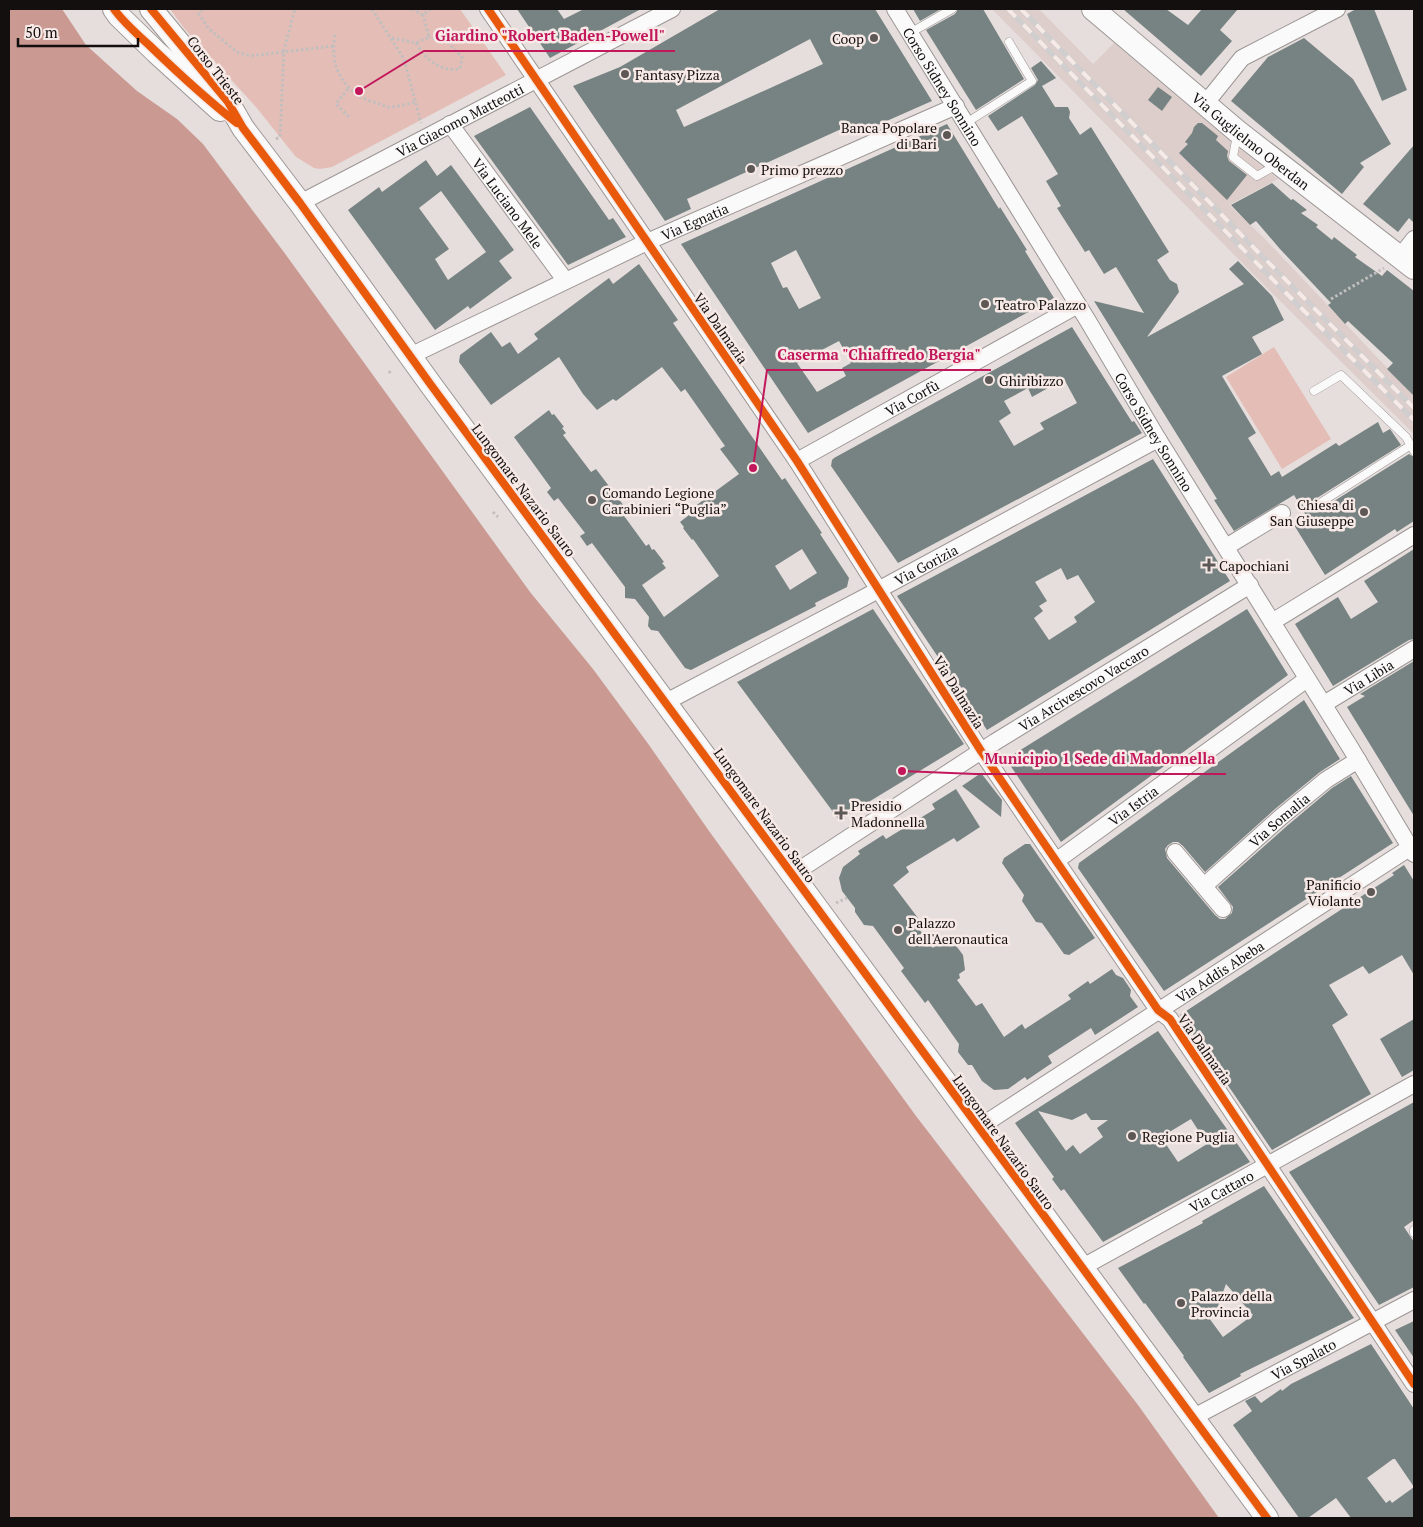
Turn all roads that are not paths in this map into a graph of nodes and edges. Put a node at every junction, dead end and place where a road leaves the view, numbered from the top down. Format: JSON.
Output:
{"nodes":[{"id":1,"x":114,"y":9,"type":"edge"},
{"id":2,"x":488,"y":9,"type":"edge"},
{"id":3,"x":672,"y":9,"type":"edge"},
{"id":4,"x":895,"y":9,"type":"edge"},
{"id":5,"x":952,"y":9,"type":"edge"},
{"id":6,"x":1093,"y":9,"type":"edge"},
{"id":7,"x":1337,"y":9,"type":"edge"},
{"id":8,"x":152,"y":10,"type":"edge"},
{"id":9,"x":910,"y":33,"type":"junction"},
{"id":10,"x":1009,"y":42,"type":"dead end"},
{"id":11,"x":537,"y":79,"type":"junction"},
{"id":12,"x":1205,"y":104,"type":"junction"},
{"id":13,"x":956,"y":106,"type":"junction"},
{"id":14,"x":966,"y":123,"type":"junction"},
{"id":15,"x":450,"y":124,"type":"junction"},
{"id":16,"x":243,"y":128,"type":"junction"},
{"id":17,"x":300,"y":203,"type":"junction"},
{"id":18,"x":1414,"y":240,"type":"edge"},
{"id":19,"x":647,"y":242,"type":"junction"},
{"id":20,"x":1399,"y":264,"type":"edge"},
{"id":21,"x":565,"y":280,"type":"junction"},
{"id":22,"x":1078,"y":305,"type":"junction"},
{"id":23,"x":410,"y":356,"type":"junction"},
{"id":24,"x":1314,"y":391,"type":"dead end"},
{"id":25,"x":1158,"y":439,"type":"junction"},
{"id":26,"x":1412,"y":448,"type":"edge"},
{"id":27,"x":797,"y":461,"type":"junction"},
{"id":28,"x":1320,"y":503,"type":"dead end"},
{"id":29,"x":1282,"y":513,"type":"dead end"},
{"id":30,"x":1414,"y":534,"type":"edge"},
{"id":31,"x":1226,"y":547,"type":"junction"},
{"id":32,"x":1250,"y":585,"type":"junction"},
{"id":33,"x":879,"y":589,"type":"junction"},
{"id":34,"x":1272,"y":622,"type":"junction"},
{"id":35,"x":1414,"y":649,"type":"edge"},
{"id":36,"x":1308,"y":679,"type":"junction"},
{"id":37,"x":666,"y":702,"type":"junction"},
{"id":38,"x":1324,"y":704,"type":"junction"},
{"id":39,"x":981,"y":751,"type":"junction"},
{"id":40,"x":1358,"y":760,"type":"junction"},
{"id":41,"x":1413,"y":849,"type":"edge"},
{"id":42,"x":1175,"y":852,"type":"dead end"},
{"id":43,"x":1056,"y":861,"type":"junction"},
{"id":44,"x":792,"y":874,"type":"junction"},
{"id":45,"x":1204,"y":886,"type":"junction"},
{"id":46,"x":1223,"y":909,"type":"dead end"},
{"id":47,"x":1158,"y":1010,"type":"junction"},
{"id":48,"x":1414,"y":1084,"type":"edge"},
{"id":49,"x":978,"y":1128,"type":"junction"},
{"id":50,"x":1268,"y":1165,"type":"junction"},
{"id":51,"x":1081,"y":1268,"type":"junction"},
{"id":52,"x":1414,"y":1300,"type":"edge"},
{"id":53,"x":1373,"y":1320,"type":"junction"},
{"id":54,"x":1414,"y":1384,"type":"edge"},
{"id":55,"x":1192,"y":1418,"type":"junction"},
{"id":56,"x":1267,"y":1518,"type":"edge"}],
"edges":[{"from":1,"to":16,"type":"main road","name":"Corso Trieste"},
{"from":2,"to":11,"type":"street","name":"Via Dalmazia"},
{"from":3,"to":11,"type":"street","name":"Via Giacomo Matteotti"},
{"from":4,"to":9,"type":"street","name":"Corso Sidney Sonnino"},
{"from":5,"to":9,"type":"lane"},
{"from":6,"to":12,"type":"main road","name":"Via Guglielmo Oberdan"},
{"from":7,"to":12,"type":"street"},
{"from":8,"to":16,"type":"main road","name":"Corso Trieste"},
{"from":9,"to":13,"type":"street","name":"Corso Sidney Sonnino"},
{"from":10,"to":14,"type":"lane"},
{"from":11,"to":15,"type":"street","name":"Via Giacomo Matteotti"},
{"from":11,"to":19,"type":"street","name":"Via Dalmazia"},
{"from":12,"to":20,"type":"main road","name":"Via Guglielmo Oberdan"},
{"from":13,"to":14,"type":"street","name":"Corso Sidney Sonnino"},
{"from":13,"to":19,"type":"street","name":"Via Egnatia"},
{"from":14,"to":22,"type":"street","name":"Corso Sidney Sonnino"},
{"from":15,"to":17,"type":"street","name":"Via Giacomo Matteotti"},
{"from":15,"to":21,"type":"street","name":"Via Luciano Mele"},
{"from":16,"to":17,"type":"main road","name":"Lungomare Nazario Sauro"},
{"from":17,"to":23,"type":"main road","name":"Lungomare Nazario Sauro"},
{"from":18,"to":20,"type":"street"},
{"from":19,"to":21,"type":"street","name":"Via Egnatia"},
{"from":19,"to":27,"type":"street","name":"Via Dalmazia"},
{"from":21,"to":23,"type":"street","name":"Via Egnatia"},
{"from":22,"to":25,"type":"street","name":"Corso Sidney Sonnino"},
{"from":22,"to":27,"type":"street","name":"Via Corfù"},
{"from":23,"to":37,"type":"main road","name":"Lungomare Nazario Sauro"},
{"from":24,"to":26,"type":"lane"},
{"from":25,"to":31,"type":"street","name":"Corso Sidney Sonnino"},
{"from":25,"to":33,"type":"street","name":"Via Gorizia"},
{"from":26,"to":28,"type":"lane"},
{"from":27,"to":33,"type":"street","name":"Via Dalmazia"},
{"from":29,"to":31,"type":"street"},
{"from":30,"to":34,"type":"street"},
{"from":31,"to":32,"type":"street","name":"Corso Sidney Sonnino"},
{"from":32,"to":34,"type":"street","name":"Corso Sidney Sonnino"},
{"from":32,"to":39,"type":"street","name":"Via Arcivescovo Vaccaro"},
{"from":33,"to":37,"type":"street","name":"Via Gorizia"},
{"from":33,"to":39,"type":"street","name":"Via Dalmazia"},
{"from":34,"to":36,"type":"street","name":"Corso Sidney Sonnino"},
{"from":35,"to":38,"type":"street","name":"Via Libia"},
{"from":36,"to":38,"type":"street","name":"Corso Sidney Sonnino"},
{"from":36,"to":43,"type":"street","name":"Via Istria"},
{"from":37,"to":44,"type":"main road","name":"Lungomare Nazario Sauro"},
{"from":38,"to":40,"type":"street","name":"Corso Sidney Sonnino"},
{"from":39,"to":43,"type":"street","name":"Via Dalmazia"},
{"from":39,"to":44,"type":"street","name":"Via Arcivescovo Vaccaro"},
{"from":40,"to":41,"type":"street","name":"Corso Sidney Sonnino"},
{"from":40,"to":45,"type":"street","name":"Via Somalia"},
{"from":41,"to":47,"type":"street","name":"Via Addis Abeba"},
{"from":42,"to":45,"type":"street"},
{"from":43,"to":47,"type":"street","name":"Via Dalmazia"},
{"from":44,"to":49,"type":"main road","name":"Lungomare Nazario Sauro"},
{"from":45,"to":46,"type":"street"},
{"from":47,"to":49,"type":"street","name":"Via Addis Abeba"},
{"from":47,"to":50,"type":"street","name":"Via Dalmazia"},
{"from":48,"to":50,"type":"street","name":"Via Cattaro"},
{"from":49,"to":51,"type":"main road","name":"Lungomare Nazario Sauro"},
{"from":50,"to":51,"type":"street","name":"Via Cattaro"},
{"from":50,"to":53,"type":"street","name":"Via Dalmazia"},
{"from":51,"to":55,"type":"main road","name":"Lungomare Nazario Sauro"},
{"from":52,"to":53,"type":"street","name":"Via Spalato"},
{"from":53,"to":54,"type":"street","name":"Via Dalmazia"},
{"from":53,"to":55,"type":"street","name":"Via Spalato"},
{"from":55,"to":56,"type":"main road","name":"Lungomare Nazario Sauro"}]}
